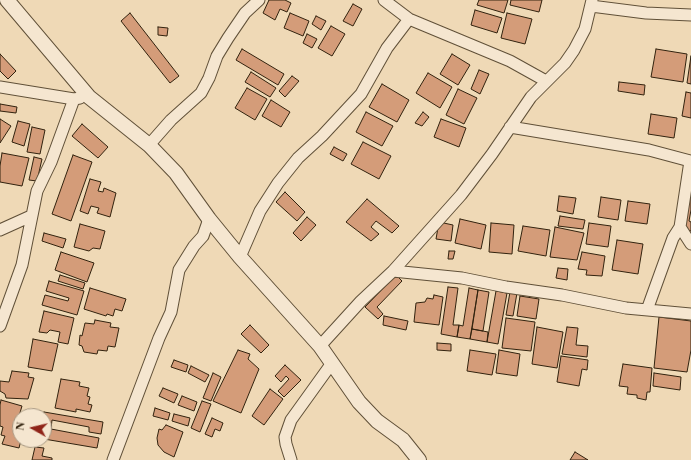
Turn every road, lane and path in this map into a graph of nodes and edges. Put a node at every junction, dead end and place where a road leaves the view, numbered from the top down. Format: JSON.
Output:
{"nodes":[{"id":1,"x":8,"y":0,"type":"edge"},
{"id":2,"x":259,"y":0,"type":"edge"},
{"id":3,"x":384,"y":0,"type":"edge"},
{"id":4,"x":591,"y":3,"type":"edge"},
{"id":5,"x":691,"y":15,"type":"edge"},
{"id":6,"x":409,"y":19,"type":"junction"},
{"id":7,"x":546,"y":81,"type":"junction"},
{"id":8,"x":0,"y":87,"type":"edge"},
{"id":9,"x":89,"y":97,"type":"junction"},
{"id":10,"x":74,"y":99,"type":"junction"},
{"id":11,"x":510,"y":127,"type":"junction"},
{"id":12,"x":149,"y":145,"type":"junction"},
{"id":13,"x":690,"y":161,"type":"edge"},
{"id":14,"x":31,"y":216,"type":"junction"},
{"id":15,"x":209,"y":219,"type":"junction"},
{"id":16,"x":680,"y":226,"type":"junction"},
{"id":17,"x":0,"y":230,"type":"edge"},
{"id":18,"x":691,"y":244,"type":"edge"},
{"id":19,"x":240,"y":257,"type":"junction"},
{"id":20,"x":392,"y":271,"type":"junction"},
{"id":21,"x":647,"y":310,"type":"junction"},
{"id":22,"x":691,"y":314,"type":"edge"},
{"id":23,"x":0,"y":326,"type":"edge"},
{"id":24,"x":320,"y":346,"type":"junction"},
{"id":25,"x":332,"y":363,"type":"junction"},
{"id":26,"x":113,"y":460,"type":"edge"},
{"id":27,"x":291,"y":460,"type":"edge"},
{"id":28,"x":419,"y":460,"type":"edge"}],
"edges":[{"from":1,"to":9,"type":"street"},
{"from":2,"to":12,"type":"street"},
{"from":3,"to":6,"type":"street"},
{"from":4,"to":5,"type":"street"},
{"from":4,"to":7,"type":"street"},
{"from":6,"to":7,"type":"street"},
{"from":6,"to":19,"type":"street"},
{"from":7,"to":11,"type":"street"},
{"from":8,"to":10,"type":"street"},
{"from":9,"to":10,"type":"street"},
{"from":9,"to":12,"type":"street"},
{"from":10,"to":14,"type":"street"},
{"from":11,"to":13,"type":"street"},
{"from":11,"to":20,"type":"street"},
{"from":12,"to":15,"type":"street"},
{"from":13,"to":16,"type":"street"},
{"from":14,"to":17,"type":"street"},
{"from":14,"to":23,"type":"street"},
{"from":15,"to":19,"type":"street"},
{"from":15,"to":26,"type":"street"},
{"from":16,"to":18,"type":"street"},
{"from":16,"to":21,"type":"street"},
{"from":19,"to":24,"type":"street"},
{"from":20,"to":21,"type":"street"},
{"from":20,"to":24,"type":"street"},
{"from":21,"to":22,"type":"street"},
{"from":24,"to":25,"type":"street"},
{"from":25,"to":27,"type":"street"},
{"from":25,"to":28,"type":"street"}]}
